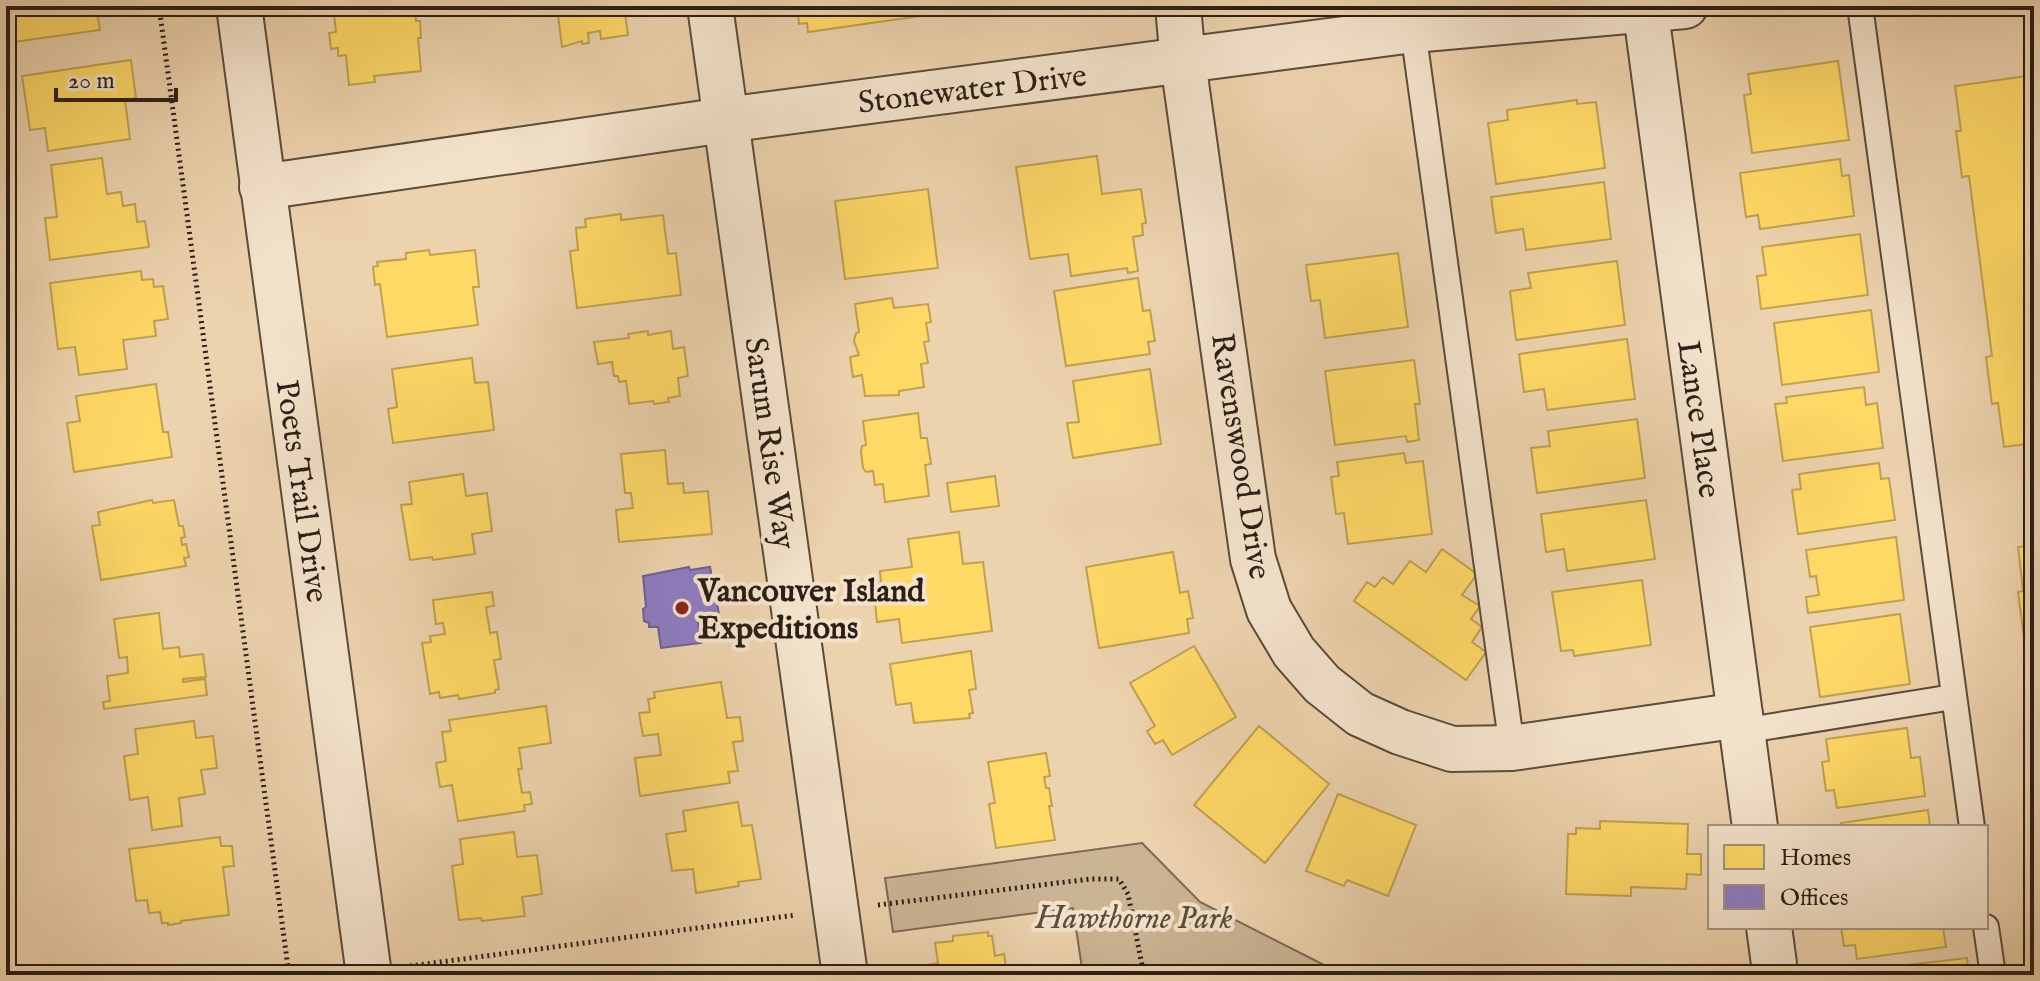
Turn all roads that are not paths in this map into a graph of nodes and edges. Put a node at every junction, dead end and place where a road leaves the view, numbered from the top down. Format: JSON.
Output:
{"nodes":[{"id":1,"x":239,"y":6,"type":"edge"},
{"id":2,"x":710,"y":6,"type":"edge"},
{"id":3,"x":1178,"y":6,"type":"edge"},
{"id":4,"x":1860,"y":6,"type":"edge"},
{"id":5,"x":1658,"y":8,"type":"edge"},
{"id":6,"x":1413,"y":30,"type":"junction"},
{"id":7,"x":1183,"y":62,"type":"junction"},
{"id":8,"x":725,"y":120,"type":"junction"},
{"id":9,"x":262,"y":187,"type":"junction"},
{"id":10,"x":1953,"y":697,"type":"junction"},
{"id":11,"x":1741,"y":723,"type":"junction"},
{"id":12,"x":1512,"y":748,"type":"junction"},
{"id":13,"x":1755,"y":825,"type":"edge"},
{"id":14,"x":1972,"y":825,"type":"edge"},
{"id":15,"x":1769,"y":929,"type":"edge"},
{"id":16,"x":1986,"y":929,"type":"edge"},
{"id":17,"x":359,"y":974,"type":"edge"},
{"id":18,"x":845,"y":975,"type":"edge"},
{"id":19,"x":1772,"y":975,"type":"edge"},
{"id":20,"x":1993,"y":975,"type":"edge"}],
"edges":[{"from":1,"to":9,"type":"street","name":"Poets Trail Drive"},
{"from":2,"to":8,"type":"street","name":"Sarum Rise Way"},
{"from":3,"to":7,"type":"street","name":"Ravenswood Drive"},
{"from":4,"to":10,"type":"lane"},
{"from":5,"to":6,"type":"street","name":"Stonewater Drive"},
{"from":5,"to":11,"type":"street","name":"Lance Place"},
{"from":6,"to":7,"type":"street","name":"Stonewater Drive"},
{"from":6,"to":12,"type":"lane"},
{"from":7,"to":8,"type":"street","name":"Stonewater Drive"},
{"from":7,"to":12,"type":"street","name":"Ravenswood Drive"},
{"from":8,"to":9,"type":"street","name":"Stonewater Drive"},
{"from":8,"to":18,"type":"street","name":"Sarum Rise Way"},
{"from":9,"to":17,"type":"street","name":"Poets Trail Drive"},
{"from":10,"to":11,"type":"lane"},
{"from":10,"to":14,"type":"lane"},
{"from":11,"to":12,"type":"street","name":"Ravenswood Drive"},
{"from":11,"to":13,"type":"street","name":"Lance Place"},
{"from":15,"to":19,"type":"street"},
{"from":16,"to":20,"type":"lane"}]}
